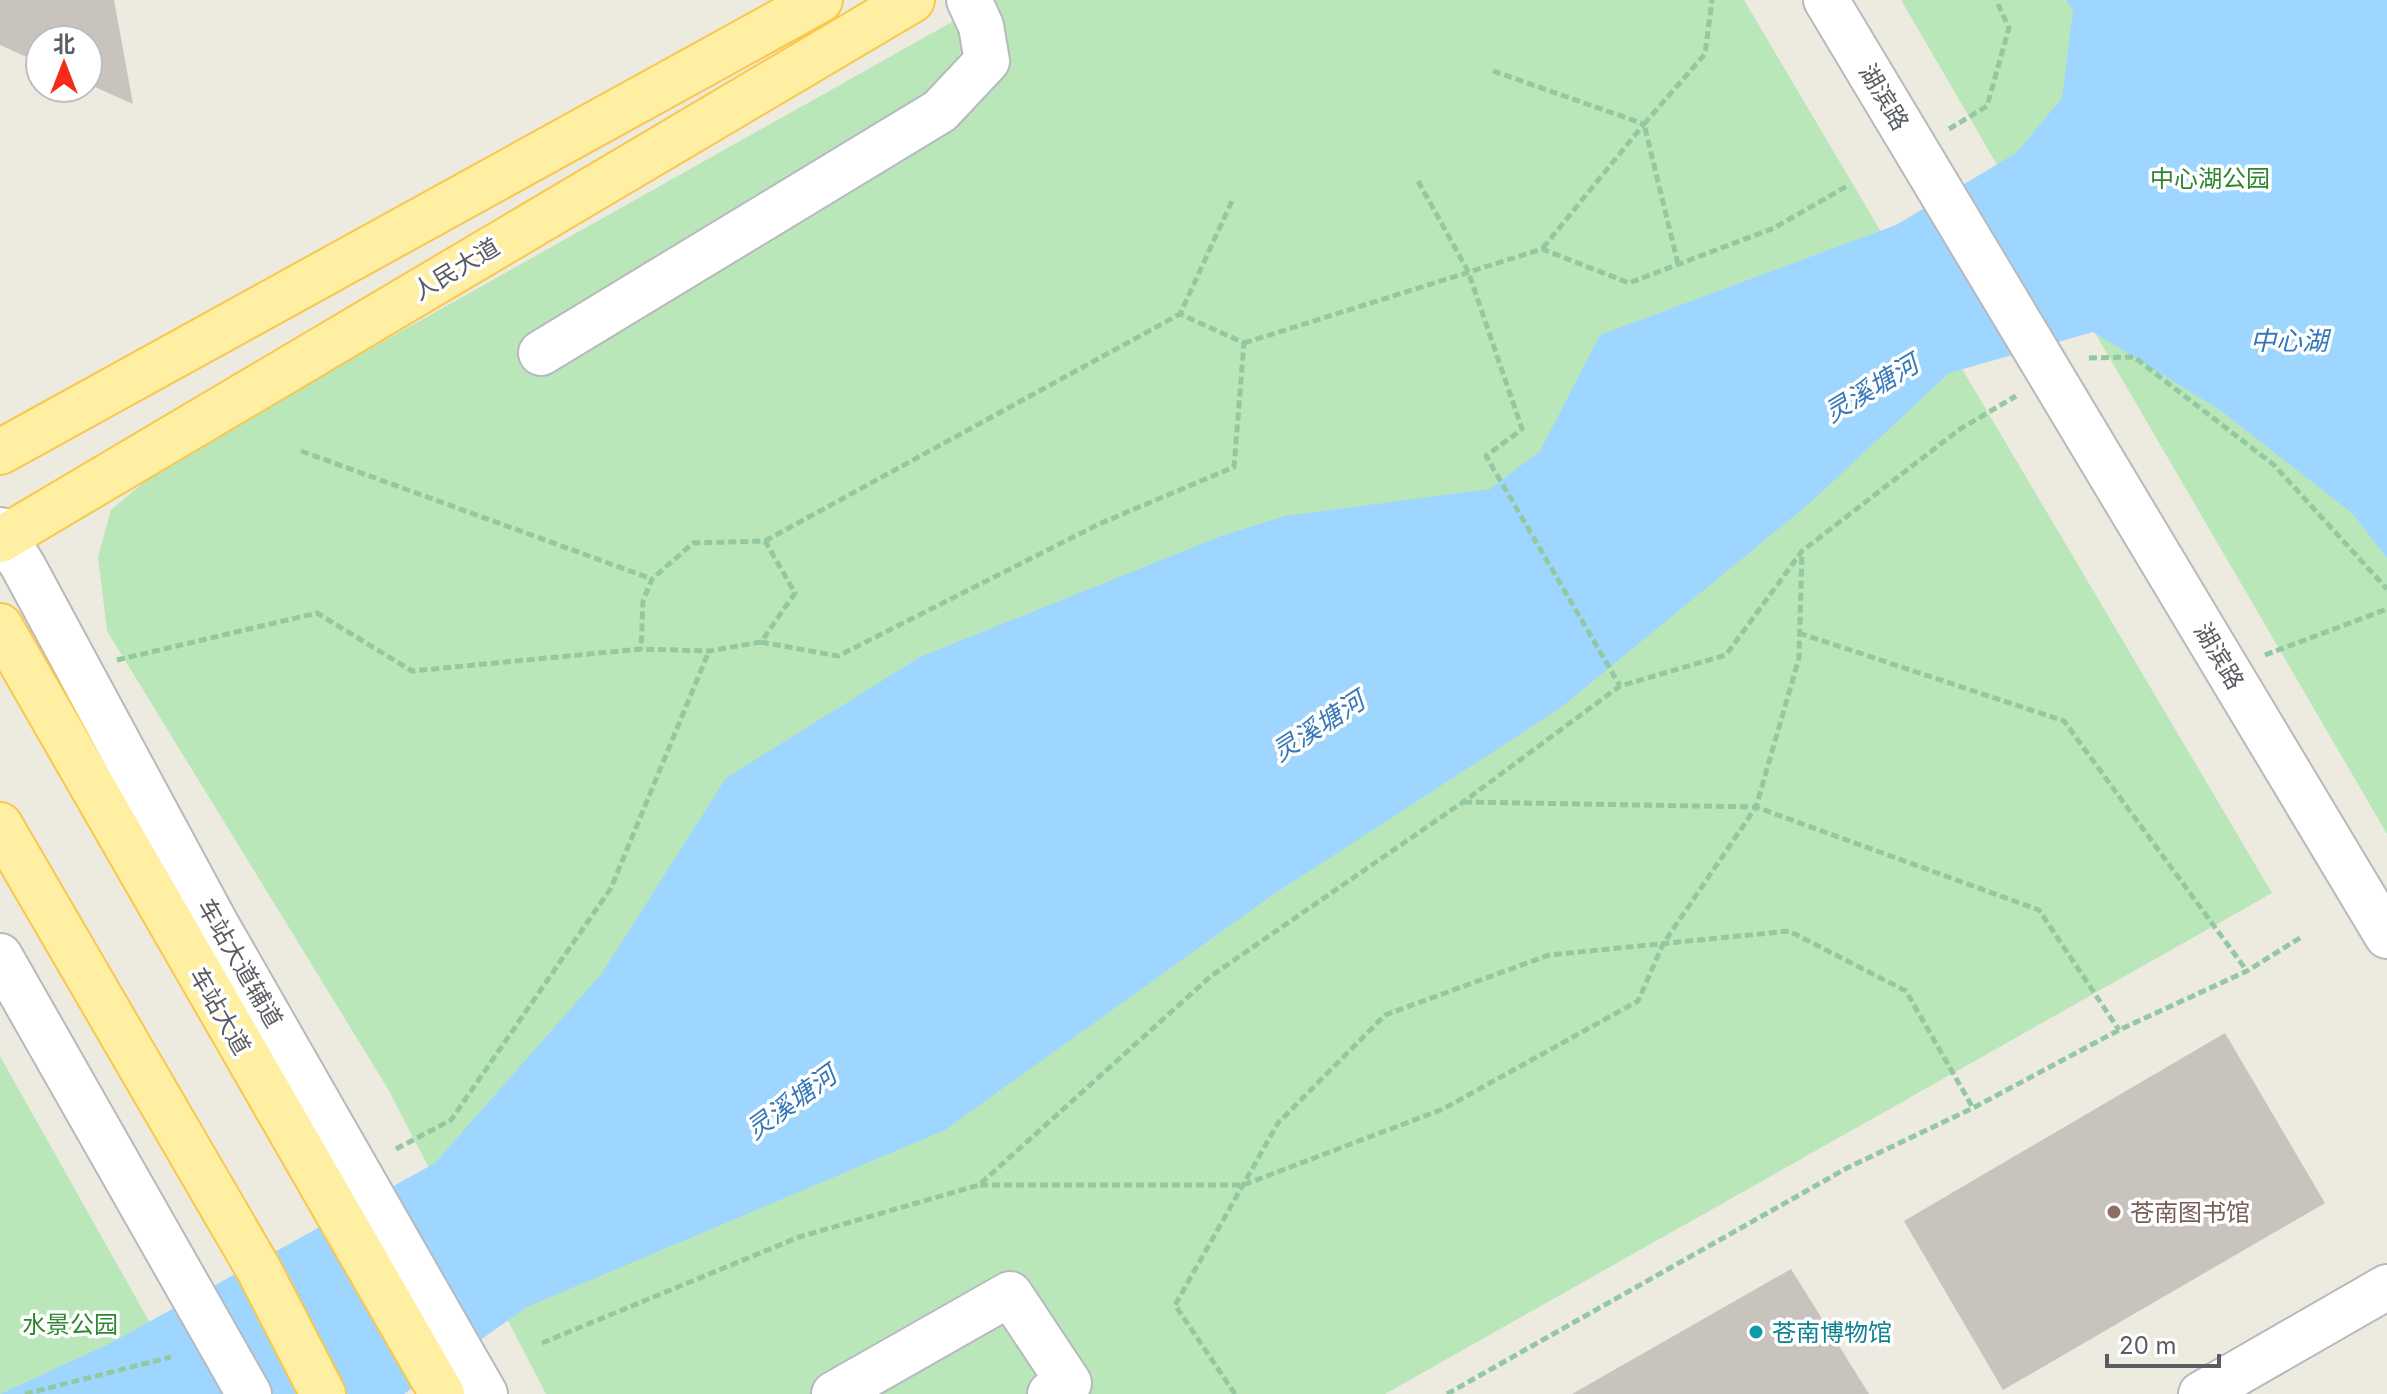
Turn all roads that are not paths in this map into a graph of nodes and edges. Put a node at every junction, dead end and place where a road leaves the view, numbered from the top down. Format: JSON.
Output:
{"nodes":[{"id":1,"x":820,"y":0,"type":"edge"},
{"id":2,"x":912,"y":0,"type":"edge"},
{"id":3,"x":969,"y":0,"type":"edge"},
{"id":4,"x":1826,"y":0,"type":"edge"},
{"id":5,"x":541,"y":353,"type":"dead end"},
{"id":6,"x":0,"y":452,"type":"edge"},
{"id":7,"x":2,"y":535,"type":"edge"},
{"id":8,"x":0,"y":626,"type":"edge"},
{"id":9,"x":0,"y":825,"type":"edge"},
{"id":10,"x":2387,"y":936,"type":"edge"},
{"id":11,"x":0,"y":956,"type":"edge"},
{"id":12,"x":361,"y":1216,"type":"junction"},
{"id":13,"x":2387,"y":1287,"type":"edge"},
{"id":14,"x":249,"y":1394,"type":"edge"},
{"id":15,"x":323,"y":1394,"type":"edge"},
{"id":16,"x":442,"y":1394,"type":"edge"},
{"id":17,"x":485,"y":1394,"type":"edge"},
{"id":18,"x":834,"y":1394,"type":"edge"},
{"id":19,"x":1050,"y":1394,"type":"edge"},
{"id":20,"x":2201,"y":1394,"type":"edge"}],
"edges":[{"from":1,"to":6,"type":"main road"},
{"from":2,"to":7,"type":"main road","name":"人民大道"},
{"from":3,"to":5,"type":"street"},
{"from":4,"to":10,"type":"street","name":"湖滨路"},
{"from":7,"to":12,"type":"street","name":"车站大道辅道"},
{"from":8,"to":12,"type":"main road","name":"车站大道"},
{"from":9,"to":15,"type":"main road"},
{"from":11,"to":14,"type":"street"},
{"from":12,"to":16,"type":"main road","name":"车站大道"},
{"from":12,"to":17,"type":"street","name":"车站大道辅道"},
{"from":13,"to":20,"type":"street"},
{"from":18,"to":19,"type":"street"}]}
